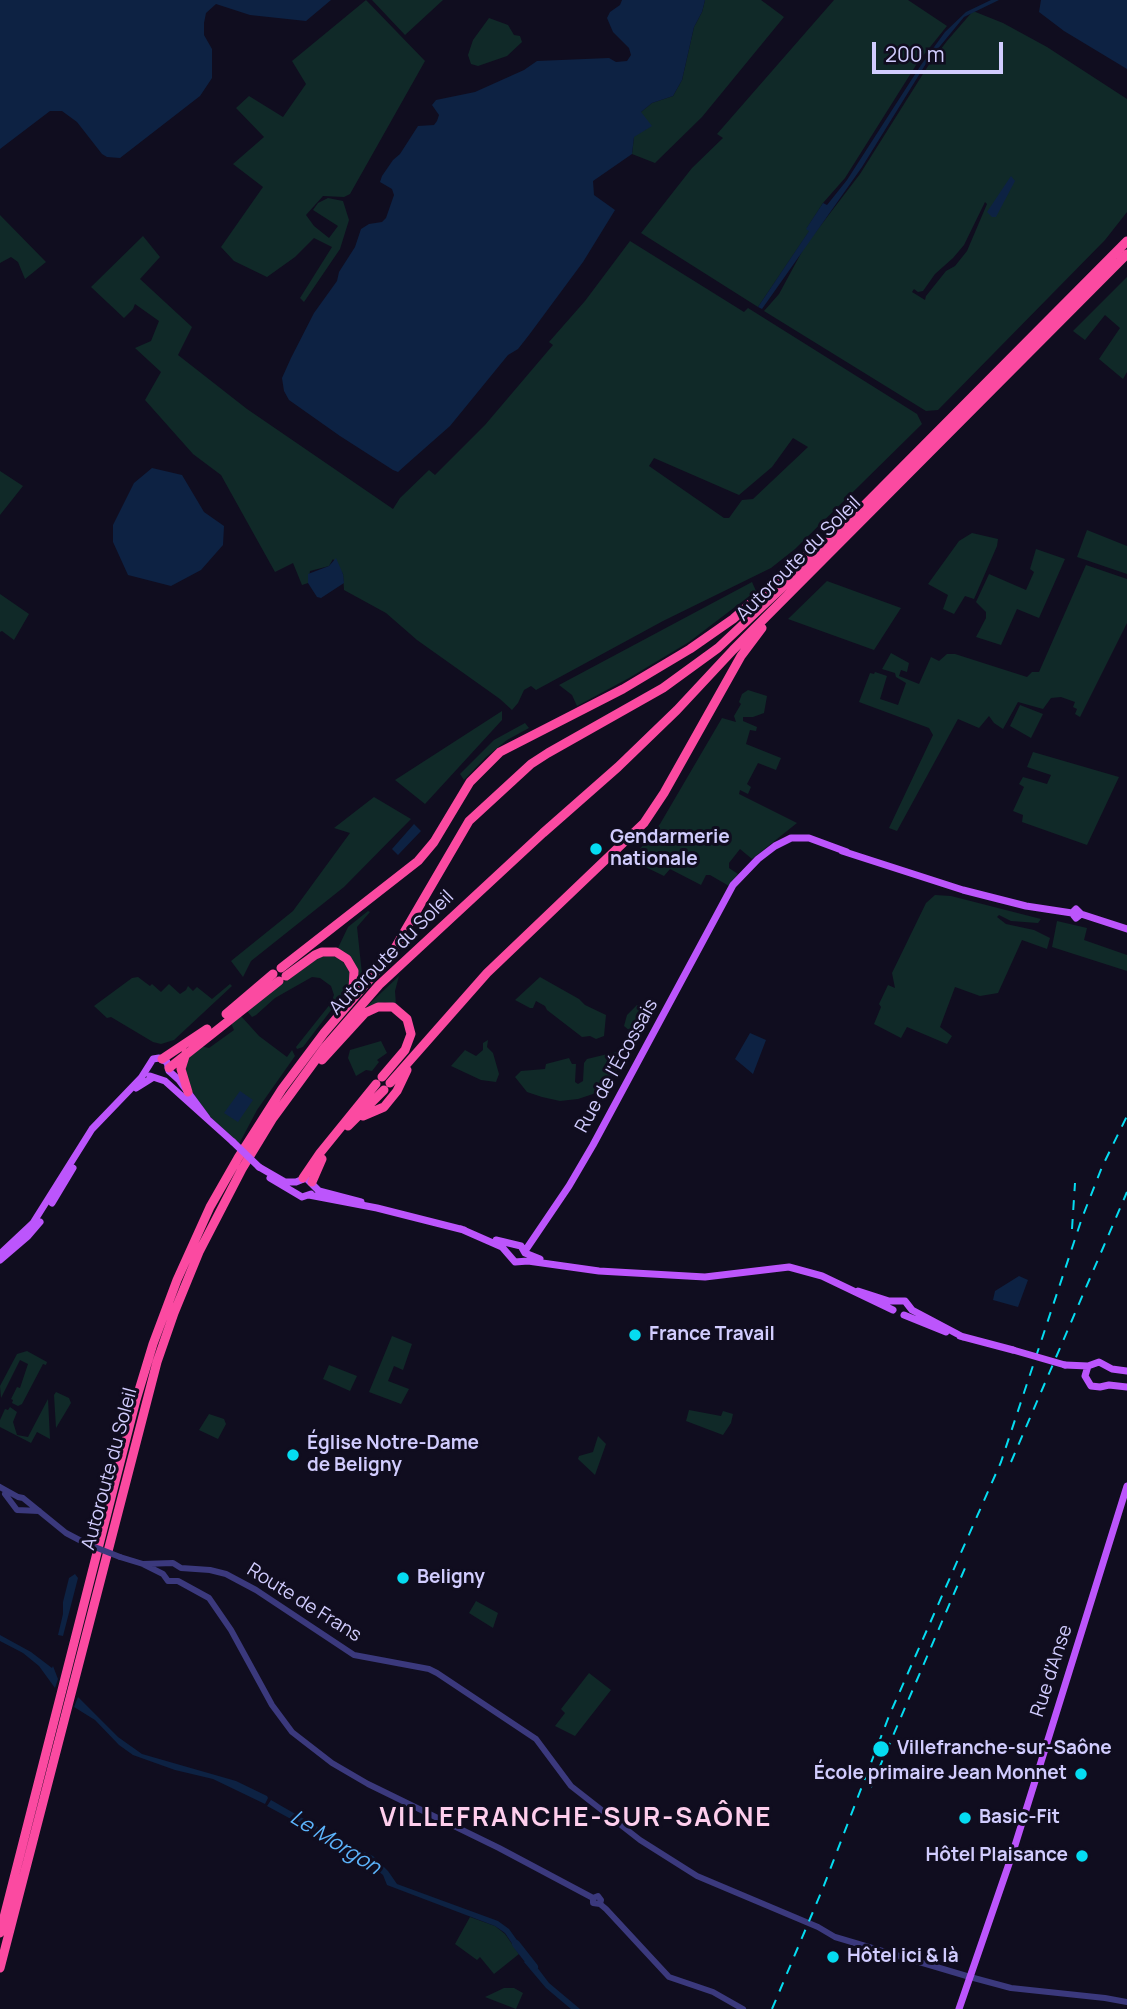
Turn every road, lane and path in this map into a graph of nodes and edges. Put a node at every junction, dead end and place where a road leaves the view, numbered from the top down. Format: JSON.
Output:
{"nodes":[{"id":1,"x":1127,"y":241,"type":"edge"},
{"id":2,"x":1127,"y":254,"type":"edge"},
{"id":3,"x":878,"y":505,"type":"junction"},
{"id":4,"x":854,"y":514,"type":"junction"},
{"id":5,"x":1127,"y":929,"type":"edge"},
{"id":6,"x":280,"y":975,"type":"junction"},
{"id":7,"x":186,"y":1053,"type":"junction"},
{"id":8,"x":162,"y":1059,"type":"junction"},
{"id":9,"x":411,"y":1061,"type":"junction"},
{"id":10,"x":147,"y":1070,"type":"junction"},
{"id":11,"x":169,"y":1070,"type":"junction"},
{"id":12,"x":156,"y":1079,"type":"junction"},
{"id":13,"x":383,"y":1084,"type":"junction"},
{"id":14,"x":188,"y":1091,"type":"junction"},
{"id":15,"x":207,"y":1118,"type":"junction"},
{"id":16,"x":355,"y":1119,"type":"junction"},
{"id":17,"x":256,"y":1146,"type":"junction"},
{"id":18,"x":259,"y":1167,"type":"junction"},
{"id":19,"x":224,"y":1182,"type":"junction"},
{"id":20,"x":306,"y":1182,"type":"junction"},
{"id":21,"x":296,"y":1193,"type":"junction"},
{"id":22,"x":309,"y":1195,"type":"junction"},
{"id":23,"x":377,"y":1208,"type":"junction"},
{"id":24,"x":461,"y":1229,"type":"junction"},
{"id":25,"x":533,"y":1237,"type":"junction"},
{"id":26,"x":516,"y":1245,"type":"junction"},
{"id":27,"x":525,"y":1252,"type":"junction"},
{"id":28,"x":0,"y":1254,"type":"edge"},
{"id":29,"x":509,"y":1254,"type":"junction"},
{"id":30,"x":0,"y":1260,"type":"edge"},
{"id":31,"x":521,"y":1261,"type":"junction"},
{"id":32,"x":581,"y":1268,"type":"junction"},
{"id":33,"x":844,"y":1286,"type":"junction"},
{"id":34,"x":897,"y":1301,"type":"junction"},
{"id":35,"x":909,"y":1306,"type":"junction"},
{"id":36,"x":893,"y":1310,"type":"junction"},
{"id":37,"x":904,"y":1315,"type":"junction"},
{"id":38,"x":963,"y":1337,"type":"junction"},
{"id":39,"x":1065,"y":1365,"type":"junction"},
{"id":40,"x":1088,"y":1366,"type":"junction"},
{"id":41,"x":1107,"y":1367,"type":"junction"},
{"id":42,"x":1127,"y":1371,"type":"edge"},
{"id":43,"x":1085,"y":1376,"type":"junction"},
{"id":44,"x":1104,"y":1385,"type":"junction"},
{"id":45,"x":1127,"y":1387,"type":"edge"},
{"id":46,"x":1127,"y":1486,"type":"edge"},
{"id":47,"x":0,"y":1489,"type":"edge"},
{"id":48,"x":16,"y":1500,"type":"junction"},
{"id":49,"x":25,"y":1506,"type":"junction"},
{"id":50,"x":143,"y":1563,"type":"junction"},
{"id":51,"x":168,"y":1565,"type":"junction"},
{"id":52,"x":181,"y":1568,"type":"junction"},
{"id":53,"x":163,"y":1574,"type":"junction"},
{"id":54,"x":178,"y":1581,"type":"junction"},
{"id":55,"x":63,"y":1703,"type":"junction"},
{"id":56,"x":0,"y":1933,"type":"edge"},
{"id":57,"x":0,"y":1968,"type":"edge"},
{"id":58,"x":970,"y":1977,"type":"junction"},
{"id":59,"x":1127,"y":2002,"type":"edge"},
{"id":60,"x":743,"y":2009,"type":"edge"},
{"id":61,"x":959,"y":2009,"type":"edge"}],
"edges":[{"from":1,"to":4,"type":"highway","name":"Autoroute du Soleil"},
{"from":2,"to":3,"type":"highway","name":"Autoroute du Soleil"},
{"from":3,"to":9,"type":"highway"},
{"from":3,"to":17,"type":"highway","name":"Autoroute du Soleil"},
{"from":4,"to":6,"type":"highway"},
{"from":4,"to":19,"type":"highway","name":"Autoroute du Soleil"},
{"from":5,"to":25,"type":"main road","name":"Rue de l'Écossais"},
{"from":6,"to":7,"type":"highway"},
{"from":6,"to":8,"type":"highway"},
{"from":6,"to":19,"type":"highway"},
{"from":7,"to":11,"type":"highway"},
{"from":7,"to":14,"type":"highway"},
{"from":8,"to":10,"type":"main road"},
{"from":8,"to":11,"type":"main road"},
{"from":9,"to":13,"type":"highway"},
{"from":9,"to":16,"type":"highway"},
{"from":10,"to":12,"type":"main road"},
{"from":10,"to":28,"type":"main road"},
{"from":11,"to":12,"type":"main road"},
{"from":11,"to":14,"type":"main road"},
{"from":12,"to":15,"type":"main road"},
{"from":12,"to":30,"type":"main road"},
{"from":13,"to":16,"type":"highway"},
{"from":13,"to":17,"type":"highway"},
{"from":13,"to":20,"type":"highway"},
{"from":14,"to":15,"type":"main road"},
{"from":15,"to":18,"type":"main road","bridge":true},
{"from":16,"to":20,"type":"highway"},
{"from":17,"to":55,"type":"highway","name":"Autoroute du Soleil"},
{"from":18,"to":20,"type":"main road"},
{"from":18,"to":21,"type":"main road"},
{"from":19,"to":55,"type":"highway","name":"Autoroute du Soleil"},
{"from":20,"to":21,"type":"main road"},
{"from":20,"to":22,"type":"main road"},
{"from":20,"to":23,"type":"main road"},
{"from":21,"to":22,"type":"main road"},
{"from":22,"to":23,"type":"main road"},
{"from":23,"to":24,"type":"main road"},
{"from":24,"to":26,"type":"main road"},
{"from":24,"to":29,"type":"main road"},
{"from":25,"to":26,"type":"main road","name":"Rue de l'Écossais"},
{"from":25,"to":27,"type":"main road","name":"Rue de l'Écossais"},
{"from":26,"to":27,"type":"main road"},
{"from":26,"to":29,"type":"main road"},
{"from":27,"to":31,"type":"main road"},
{"from":27,"to":32,"type":"main road"},
{"from":29,"to":31,"type":"main road"},
{"from":31,"to":32,"type":"main road"},
{"from":32,"to":33,"type":"main road"},
{"from":33,"to":34,"type":"main road"},
{"from":33,"to":36,"type":"main road"},
{"from":34,"to":35,"type":"main road"},
{"from":34,"to":36,"type":"main road"},
{"from":35,"to":37,"type":"main road"},
{"from":35,"to":38,"type":"main road"},
{"from":36,"to":37,"type":"main road"},
{"from":37,"to":38,"type":"main road"},
{"from":38,"to":39,"type":"main road","bridge":true},
{"from":39,"to":40,"type":"main road"},
{"from":39,"to":43,"type":"main road"},
{"from":40,"to":41,"type":"main road"},
{"from":40,"to":43,"type":"main road"},
{"from":41,"to":42,"type":"main road"},
{"from":41,"to":44,"type":"main road"},
{"from":43,"to":44,"type":"main road"},
{"from":44,"to":45,"type":"main road"},
{"from":46,"to":58,"type":"main road","name":"Rue d'Anse"},
{"from":47,"to":48,"type":"street"},
{"from":48,"to":49,"type":"street"},
{"from":48,"to":49,"type":"street"},
{"from":49,"to":50,"type":"street","bridge":true},
{"from":50,"to":51,"type":"street"},
{"from":50,"to":53,"type":"street"},
{"from":51,"to":52,"type":"street"},
{"from":51,"to":53,"type":"street"},
{"from":52,"to":54,"type":"street"},
{"from":52,"to":58,"type":"street","name":"Route de Frans"},
{"from":53,"to":54,"type":"street"},
{"from":54,"to":60,"type":"street"},
{"from":55,"to":56,"type":"highway","name":"Autoroute du Soleil"},
{"from":55,"to":57,"type":"highway","name":"Autoroute du Soleil"},
{"from":58,"to":59,"type":"street","name":"Route de Frans"},
{"from":58,"to":61,"type":"main road","name":"Rue d'Anse"}]}
